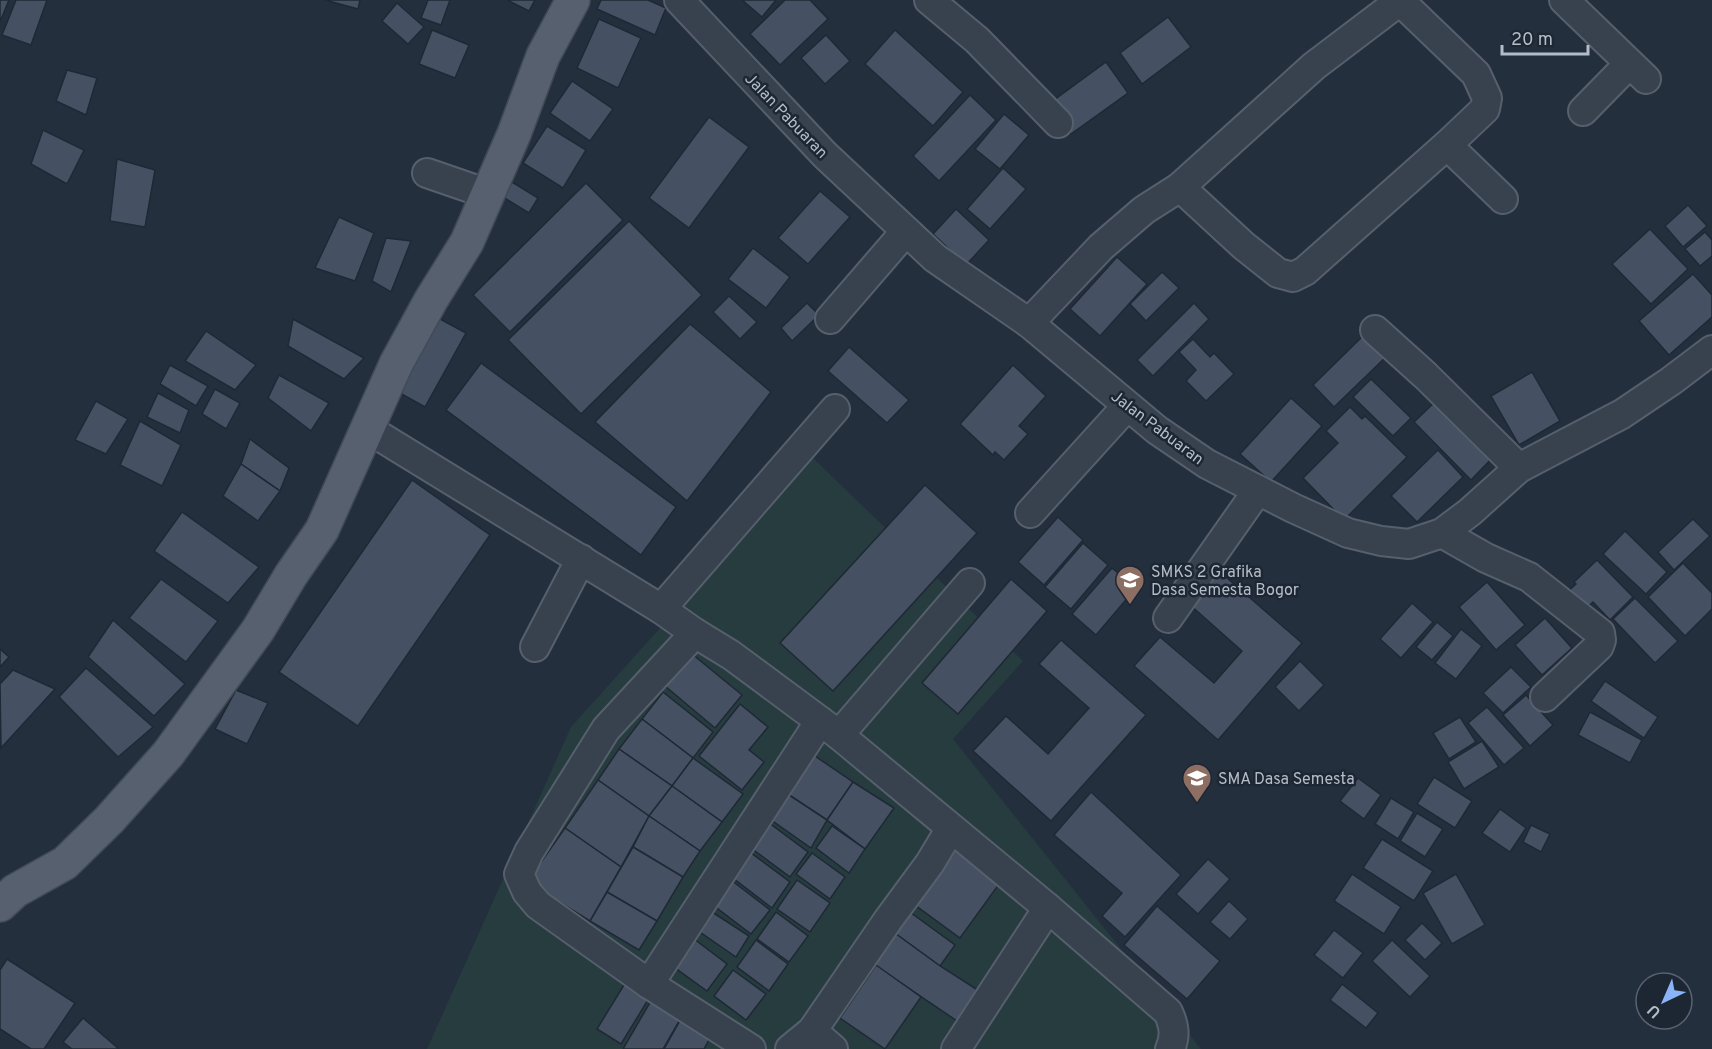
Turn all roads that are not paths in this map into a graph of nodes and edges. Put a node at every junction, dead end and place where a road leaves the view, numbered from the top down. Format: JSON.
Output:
{"nodes":[{"id":1,"x":573,"y":0,"type":"edge"},
{"id":2,"x":679,"y":0,"type":"edge"},
{"id":3,"x":928,"y":0,"type":"edge"},
{"id":4,"x":1400,"y":1,"type":"edge"},
{"id":5,"x":1565,"y":1,"type":"edge"},
{"id":6,"x":1583,"y":111,"type":"dead end"},
{"id":7,"x":1058,"y":123,"type":"dead end"},
{"id":8,"x":1447,"y":145,"type":"junction"},
{"id":9,"x":427,"y":173,"type":"dead end"},
{"id":10,"x":1180,"y":187,"type":"junction"},
{"id":11,"x":488,"y":194,"type":"junction"},
{"id":12,"x":1503,"y":199,"type":"dead end"},
{"id":13,"x":906,"y":231,"type":"junction"},
{"id":14,"x":830,"y":319,"type":"dead end"},
{"id":15,"x":1029,"y":323,"type":"junction"},
{"id":16,"x":1375,"y":330,"type":"dead end"},
{"id":17,"x":1712,"y":350,"type":"edge"},
{"id":18,"x":1127,"y":406,"type":"junction"},
{"id":19,"x":834,"y":409,"type":"dead end"},
{"id":20,"x":368,"y":429,"type":"junction"},
{"id":21,"x":1520,"y":468,"type":"junction"},
{"id":22,"x":1258,"y":490,"type":"junction"},
{"id":23,"x":1030,"y":513,"type":"dead end"},
{"id":24,"x":1442,"y":534,"type":"junction"},
{"id":25,"x":581,"y":559,"type":"junction"},
{"id":26,"x":970,"y":583,"type":"dead end"},
{"id":27,"x":661,"y":609,"type":"junction"},
{"id":28,"x":1168,"y":618,"type":"dead end"},
{"id":29,"x":695,"y":633,"type":"junction"},
{"id":30,"x":535,"y":647,"type":"dead end"},
{"id":31,"x":1545,"y":696,"type":"dead end"},
{"id":32,"x":830,"y":728,"type":"junction"},
{"id":33,"x":951,"y":828,"type":"junction"},
{"id":34,"x":0,"y":905,"type":"edge"},
{"id":35,"x":1048,"y":908,"type":"junction"},
{"id":36,"x":649,"y":984,"type":"junction"},
{"id":37,"x":826,"y":1044,"type":"edge"},
{"id":38,"x":751,"y":1049,"type":"edge"},
{"id":39,"x":790,"y":1049,"type":"edge"},
{"id":40,"x":956,"y":1049,"type":"edge"},
{"id":41,"x":1170,"y":1049,"type":"edge"}],
"edges":[{"from":1,"to":11,"type":"main road"},
{"from":2,"to":13,"type":"street","name":"Jalan Pabuaran"},
{"from":3,"to":7,"type":"street"},
{"from":4,"to":8,"type":"street"},
{"from":4,"to":10,"type":"street"},
{"from":5,"to":6,"type":"street"},
{"from":8,"to":10,"type":"street"},
{"from":8,"to":12,"type":"street"},
{"from":9,"to":11,"type":"street"},
{"from":10,"to":15,"type":"street"},
{"from":11,"to":20,"type":"main road"},
{"from":13,"to":14,"type":"street"},
{"from":13,"to":15,"type":"street","name":"Jalan Pabuaran"},
{"from":15,"to":18,"type":"street","name":"Jalan Pabuaran"},
{"from":16,"to":21,"type":"street"},
{"from":17,"to":21,"type":"street","name":"Jalan Pabuaran"},
{"from":18,"to":22,"type":"street","name":"Jalan Pabuaran"},
{"from":18,"to":23,"type":"street"},
{"from":19,"to":27,"type":"street"},
{"from":20,"to":25,"type":"street"},
{"from":20,"to":34,"type":"main road"},
{"from":21,"to":24,"type":"street","name":"Jalan Pabuaran"},
{"from":22,"to":24,"type":"street","name":"Jalan Pabuaran"},
{"from":22,"to":28,"type":"street"},
{"from":24,"to":31,"type":"street"},
{"from":25,"to":27,"type":"street"},
{"from":25,"to":30,"type":"street"},
{"from":26,"to":32,"type":"street"},
{"from":27,"to":29,"type":"street"},
{"from":29,"to":32,"type":"street"},
{"from":29,"to":36,"type":"street"},
{"from":32,"to":33,"type":"street"},
{"from":32,"to":36,"type":"street"},
{"from":33,"to":35,"type":"street"},
{"from":33,"to":37,"type":"street"},
{"from":35,"to":40,"type":"street"},
{"from":35,"to":41,"type":"street"},
{"from":36,"to":38,"type":"street"},
{"from":37,"to":39,"type":"street"}]}
